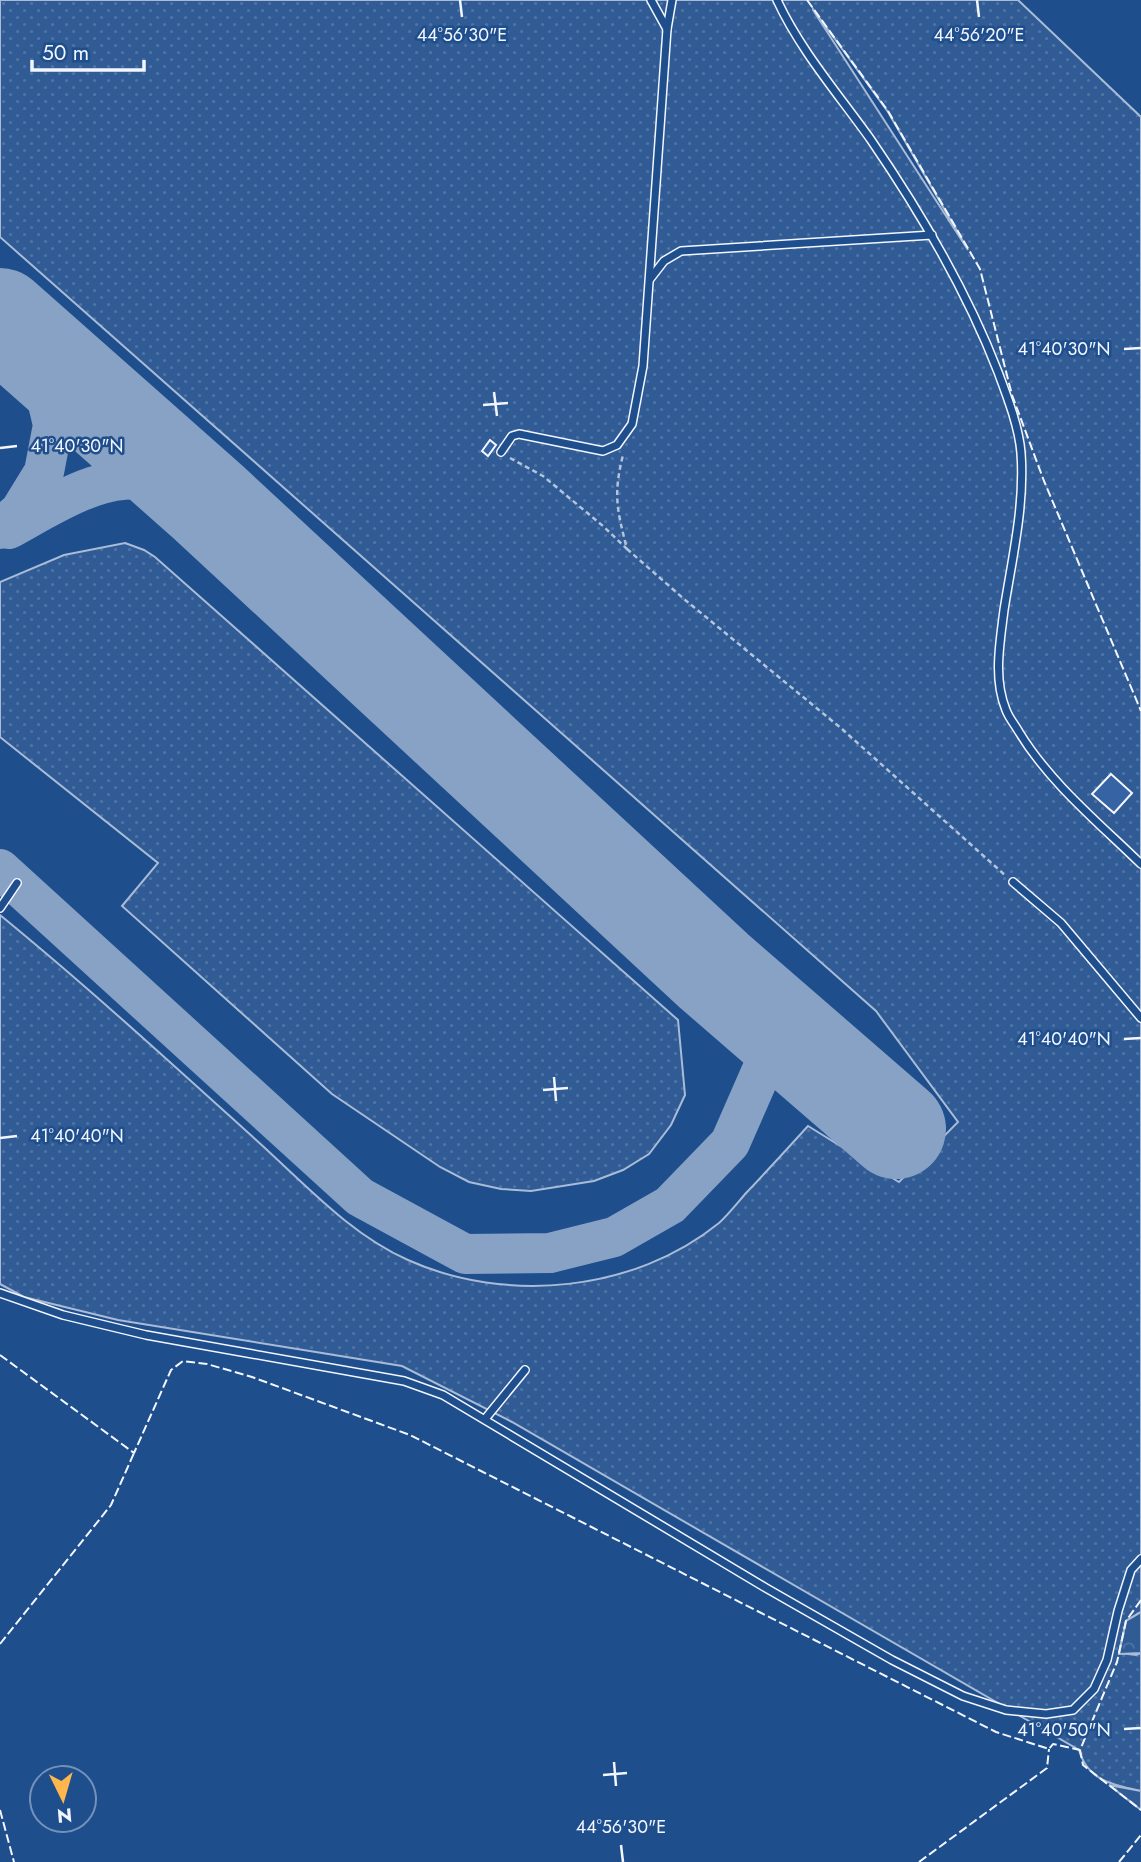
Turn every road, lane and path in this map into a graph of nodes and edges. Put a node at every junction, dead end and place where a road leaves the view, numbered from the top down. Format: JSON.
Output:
{"nodes":[{"id":1,"x":651,"y":0,"type":"edge"},
{"id":2,"x":671,"y":0,"type":"edge"},
{"id":3,"x":777,"y":0,"type":"edge"},
{"id":4,"x":667,"y":29,"type":"junction"},
{"id":5,"x":932,"y":235,"type":"junction"},
{"id":6,"x":649,"y":280,"type":"junction"},
{"id":7,"x":626,"y":446,"type":"dead end"},
{"id":8,"x":501,"y":452,"type":"joint"},
{"id":9,"x":627,"y":549,"type":"junction"},
{"id":10,"x":1141,"y":864,"type":"edge"},
{"id":11,"x":1013,"y":882,"type":"joint"},
{"id":12,"x":17,"y":883,"type":"dead end"},
{"id":13,"x":0,"y":908,"type":"edge"},
{"id":14,"x":1141,"y":1018,"type":"edge"},
{"id":15,"x":0,"y":1293,"type":"edge"},
{"id":16,"x":525,"y":1370,"type":"dead end"},
{"id":17,"x":485,"y":1419,"type":"junction"},
{"id":18,"x":1141,"y":1559,"type":"edge"}],
"edges":[{"from":1,"to":4,"type":"lane"},
{"from":2,"to":4,"type":"lane"},
{"from":3,"to":5,"type":"lane"},
{"from":4,"to":6,"type":"lane"},
{"from":5,"to":6,"type":"lane"},
{"from":5,"to":10,"type":"lane"},
{"from":6,"to":8,"type":"lane"},
{"from":7,"to":9,"type":"path"},
{"from":8,"to":9,"type":"path"},
{"from":9,"to":11,"type":"path"},
{"from":11,"to":14,"type":"lane"},
{"from":12,"to":13,"type":"lane"},
{"from":15,"to":17,"type":"lane"},
{"from":16,"to":17,"type":"lane"},
{"from":17,"to":18,"type":"lane"}]}
